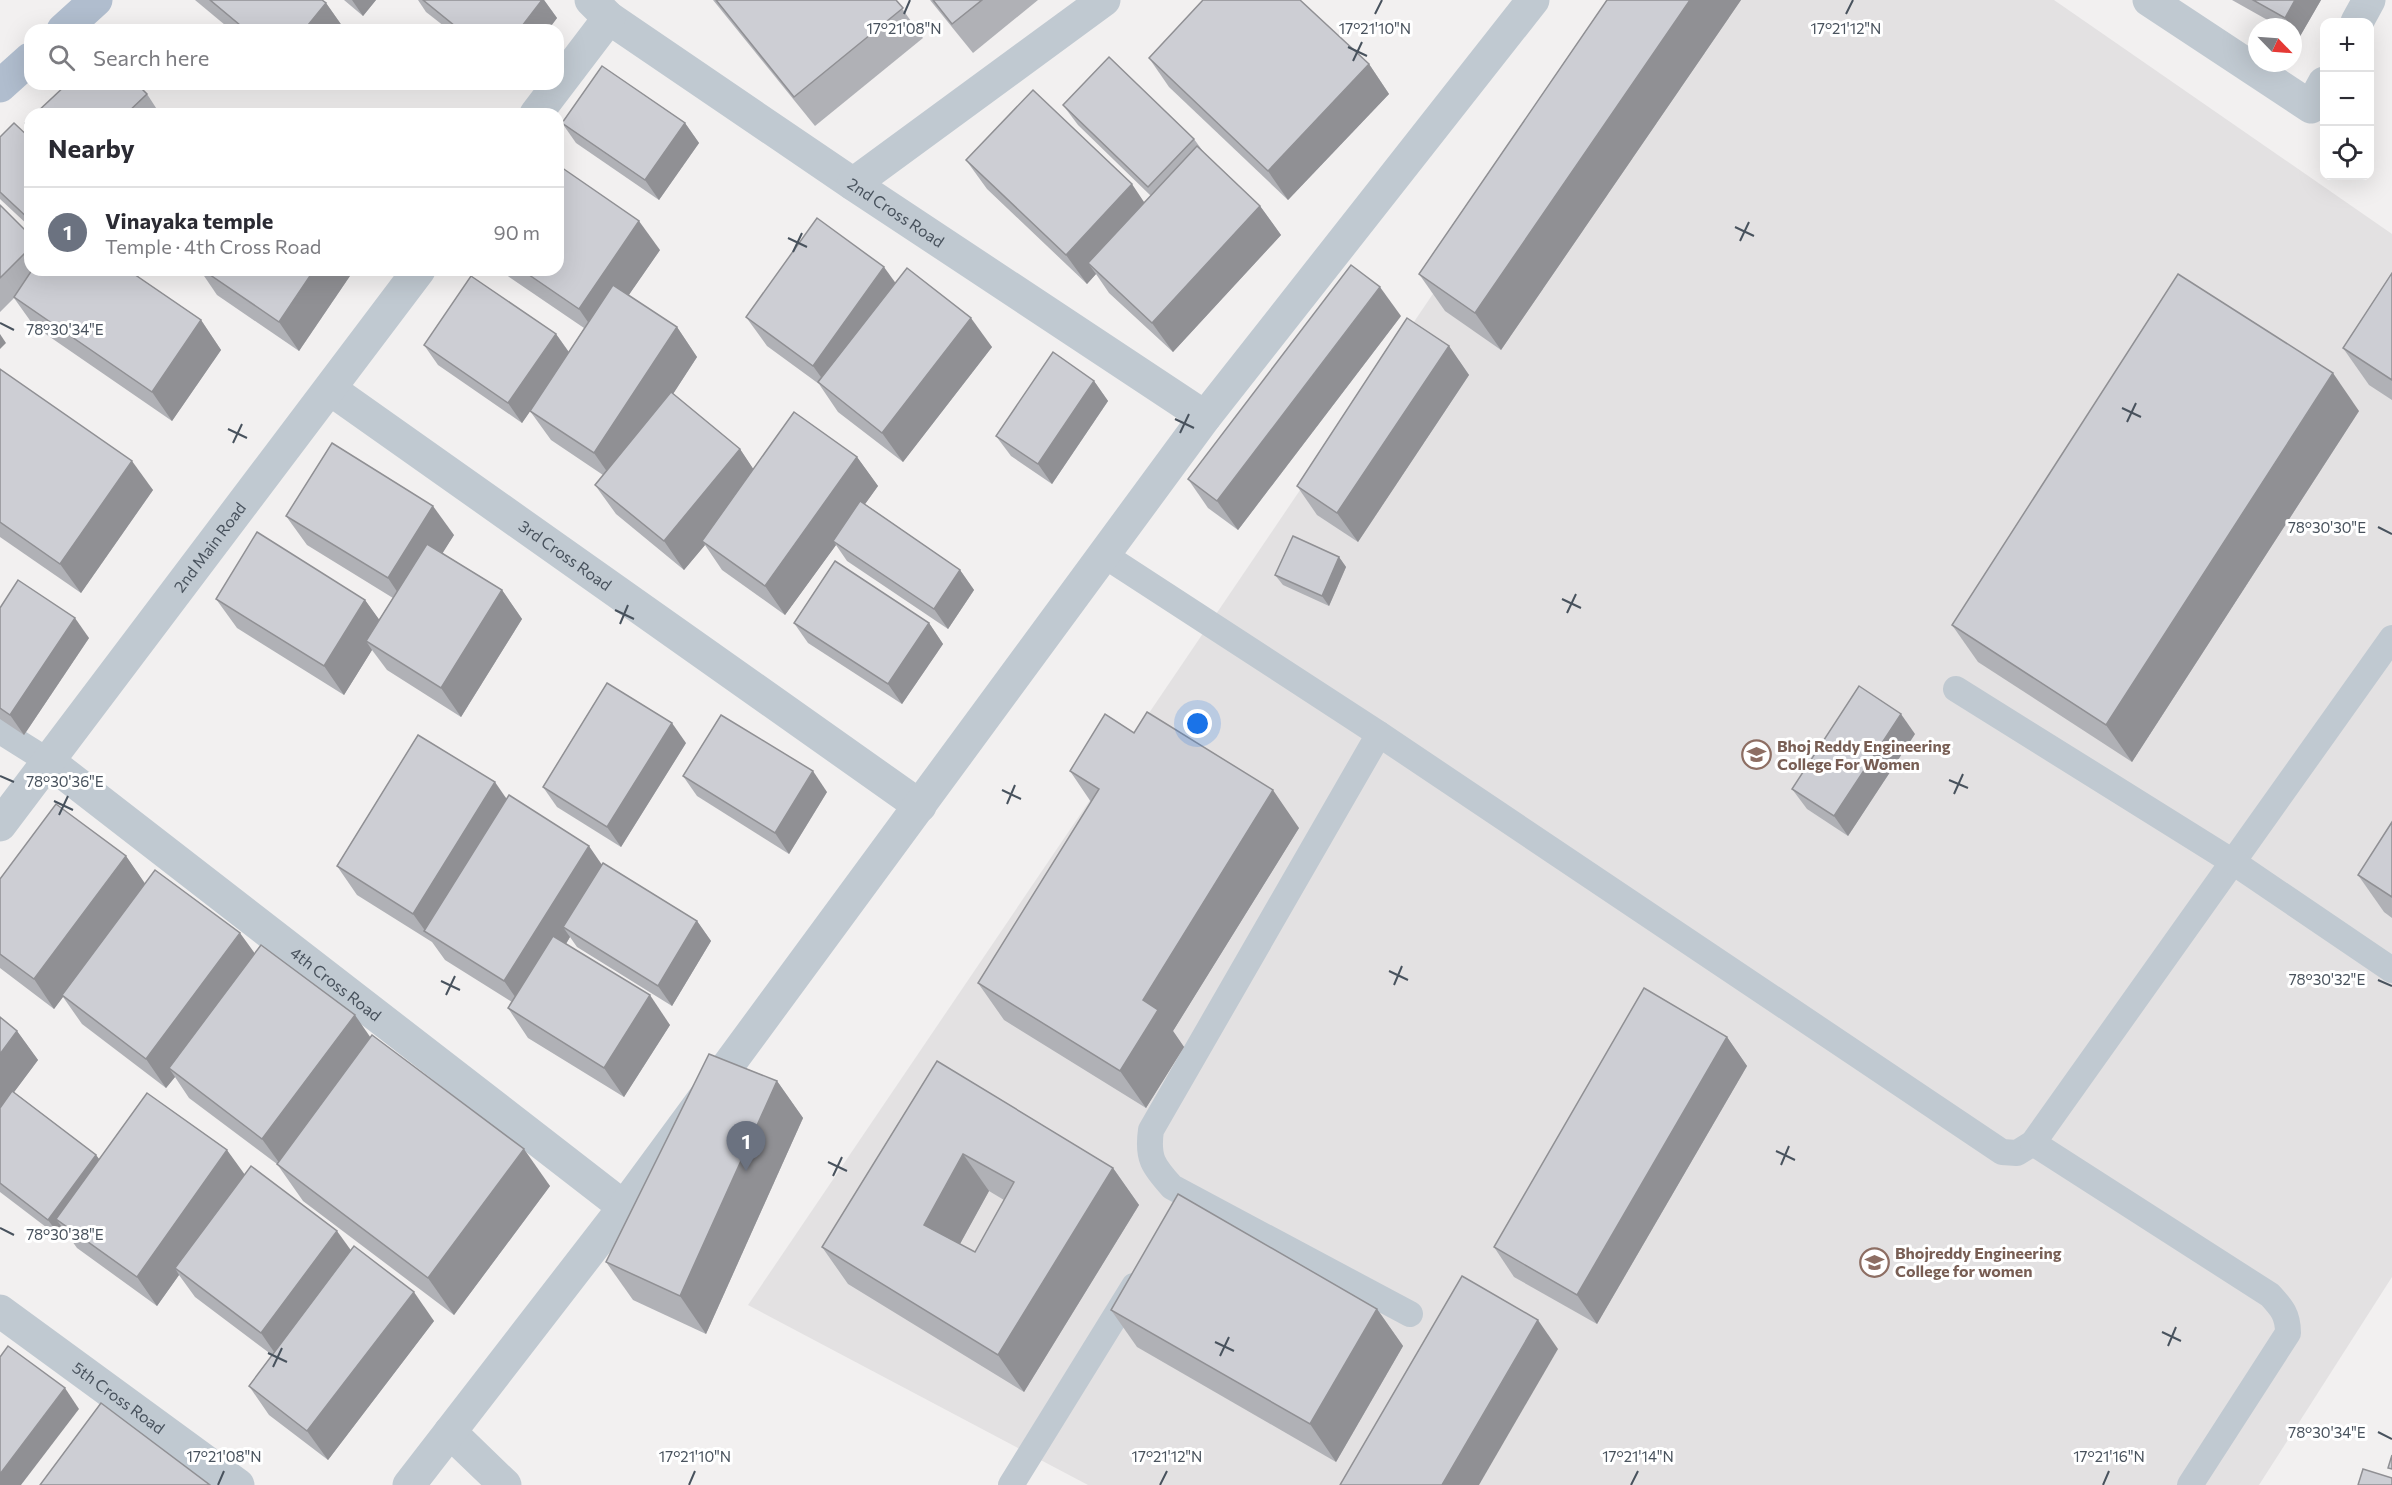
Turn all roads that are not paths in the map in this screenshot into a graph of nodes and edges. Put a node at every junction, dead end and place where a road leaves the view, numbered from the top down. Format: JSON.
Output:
{"nodes":[{"id":1,"x":96,"y":0,"type":"edge"},
{"id":2,"x":1104,"y":0,"type":"edge"},
{"id":3,"x":1533,"y":0,"type":"edge"},
{"id":4,"x":2149,"y":0,"type":"edge"},
{"id":5,"x":2369,"y":0,"type":"edge"},
{"id":6,"x":600,"y":9,"type":"edge"},
{"id":7,"x":2359,"y":18,"type":"edge"},
{"id":8,"x":70,"y":24,"type":"edge"},
{"id":9,"x":24,"y":64,"type":"edge"},
{"id":10,"x":564,"y":68,"type":"edge"},
{"id":11,"x":0,"y":86,"type":"edge"},
{"id":12,"x":551,"y":90,"type":"edge"},
{"id":13,"x":2320,"y":92,"type":"edge"},
{"id":14,"x":540,"y":108,"type":"edge"},
{"id":15,"x":853,"y":184,"type":"junction"},
{"id":16,"x":415,"y":276,"type":"edge"},
{"id":17,"x":330,"y":389,"type":"junction"},
{"id":18,"x":1205,"y":417,"type":"junction"},
{"id":19,"x":1104,"y":555,"type":"junction"},
{"id":20,"x":2392,"y":638,"type":"edge"},
{"id":21,"x":1956,"y":689,"type":"dead end"},
{"id":22,"x":0,"y":731,"type":"edge"},
{"id":23,"x":1379,"y":734,"type":"junction"},
{"id":24,"x":48,"y":762,"type":"junction"},
{"id":25,"x":920,"y":806,"type":"junction"},
{"id":26,"x":0,"y":825,"type":"edge"},
{"id":27,"x":2233,"y":861,"type":"junction"},
{"id":28,"x":2392,"y":970,"type":"edge"},
{"id":29,"x":2033,"y":1143,"type":"junction"},
{"id":30,"x":624,"y":1208,"type":"junction"},
{"id":31,"x":1146,"y":1266,"type":"edge"},
{"id":32,"x":0,"y":1311,"type":"edge"},
{"id":33,"x":1410,"y":1314,"type":"dead end"},
{"id":34,"x":450,"y":1432,"type":"junction"},
{"id":35,"x":238,"y":1485,"type":"edge"},
{"id":36,"x":409,"y":1485,"type":"edge"},
{"id":37,"x":505,"y":1485,"type":"edge"},
{"id":38,"x":1011,"y":1485,"type":"edge"},
{"id":39,"x":2190,"y":1485,"type":"edge"}],
"edges":[{"from":1,"to":8,"type":"main road"},
{"from":2,"to":15,"type":"street"},
{"from":3,"to":18,"type":"street"},
{"from":4,"to":13,"type":"street"},
{"from":5,"to":7,"type":"street"},
{"from":6,"to":10,"type":"street"},
{"from":6,"to":15,"type":"street","name":"2nd Cross Road"},
{"from":9,"to":11,"type":"main road"},
{"from":12,"to":14,"type":"street"},
{"from":15,"to":18,"type":"street","name":"2nd Cross Road"},
{"from":16,"to":17,"type":"street","name":"2nd Main Road"},
{"from":17,"to":24,"type":"street","name":"2nd Main Road"},
{"from":17,"to":25,"type":"street","name":"3rd Cross Road"},
{"from":18,"to":19,"type":"street"},
{"from":19,"to":23,"type":"lane"},
{"from":19,"to":25,"type":"street"},
{"from":20,"to":27,"type":"lane"},
{"from":21,"to":27,"type":"lane"},
{"from":22,"to":24,"type":"lane"},
{"from":23,"to":29,"type":"lane"},
{"from":23,"to":33,"type":"lane"},
{"from":24,"to":26,"type":"street","name":"2nd Main Road"},
{"from":24,"to":30,"type":"street","name":"4th Cross Road"},
{"from":25,"to":30,"type":"street"},
{"from":27,"to":28,"type":"lane"},
{"from":27,"to":29,"type":"lane"},
{"from":29,"to":39,"type":"lane"},
{"from":30,"to":34,"type":"street"},
{"from":31,"to":38,"type":"lane"},
{"from":32,"to":35,"type":"street","name":"5th Cross Road"},
{"from":34,"to":36,"type":"street"},
{"from":34,"to":37,"type":"street"}]}
